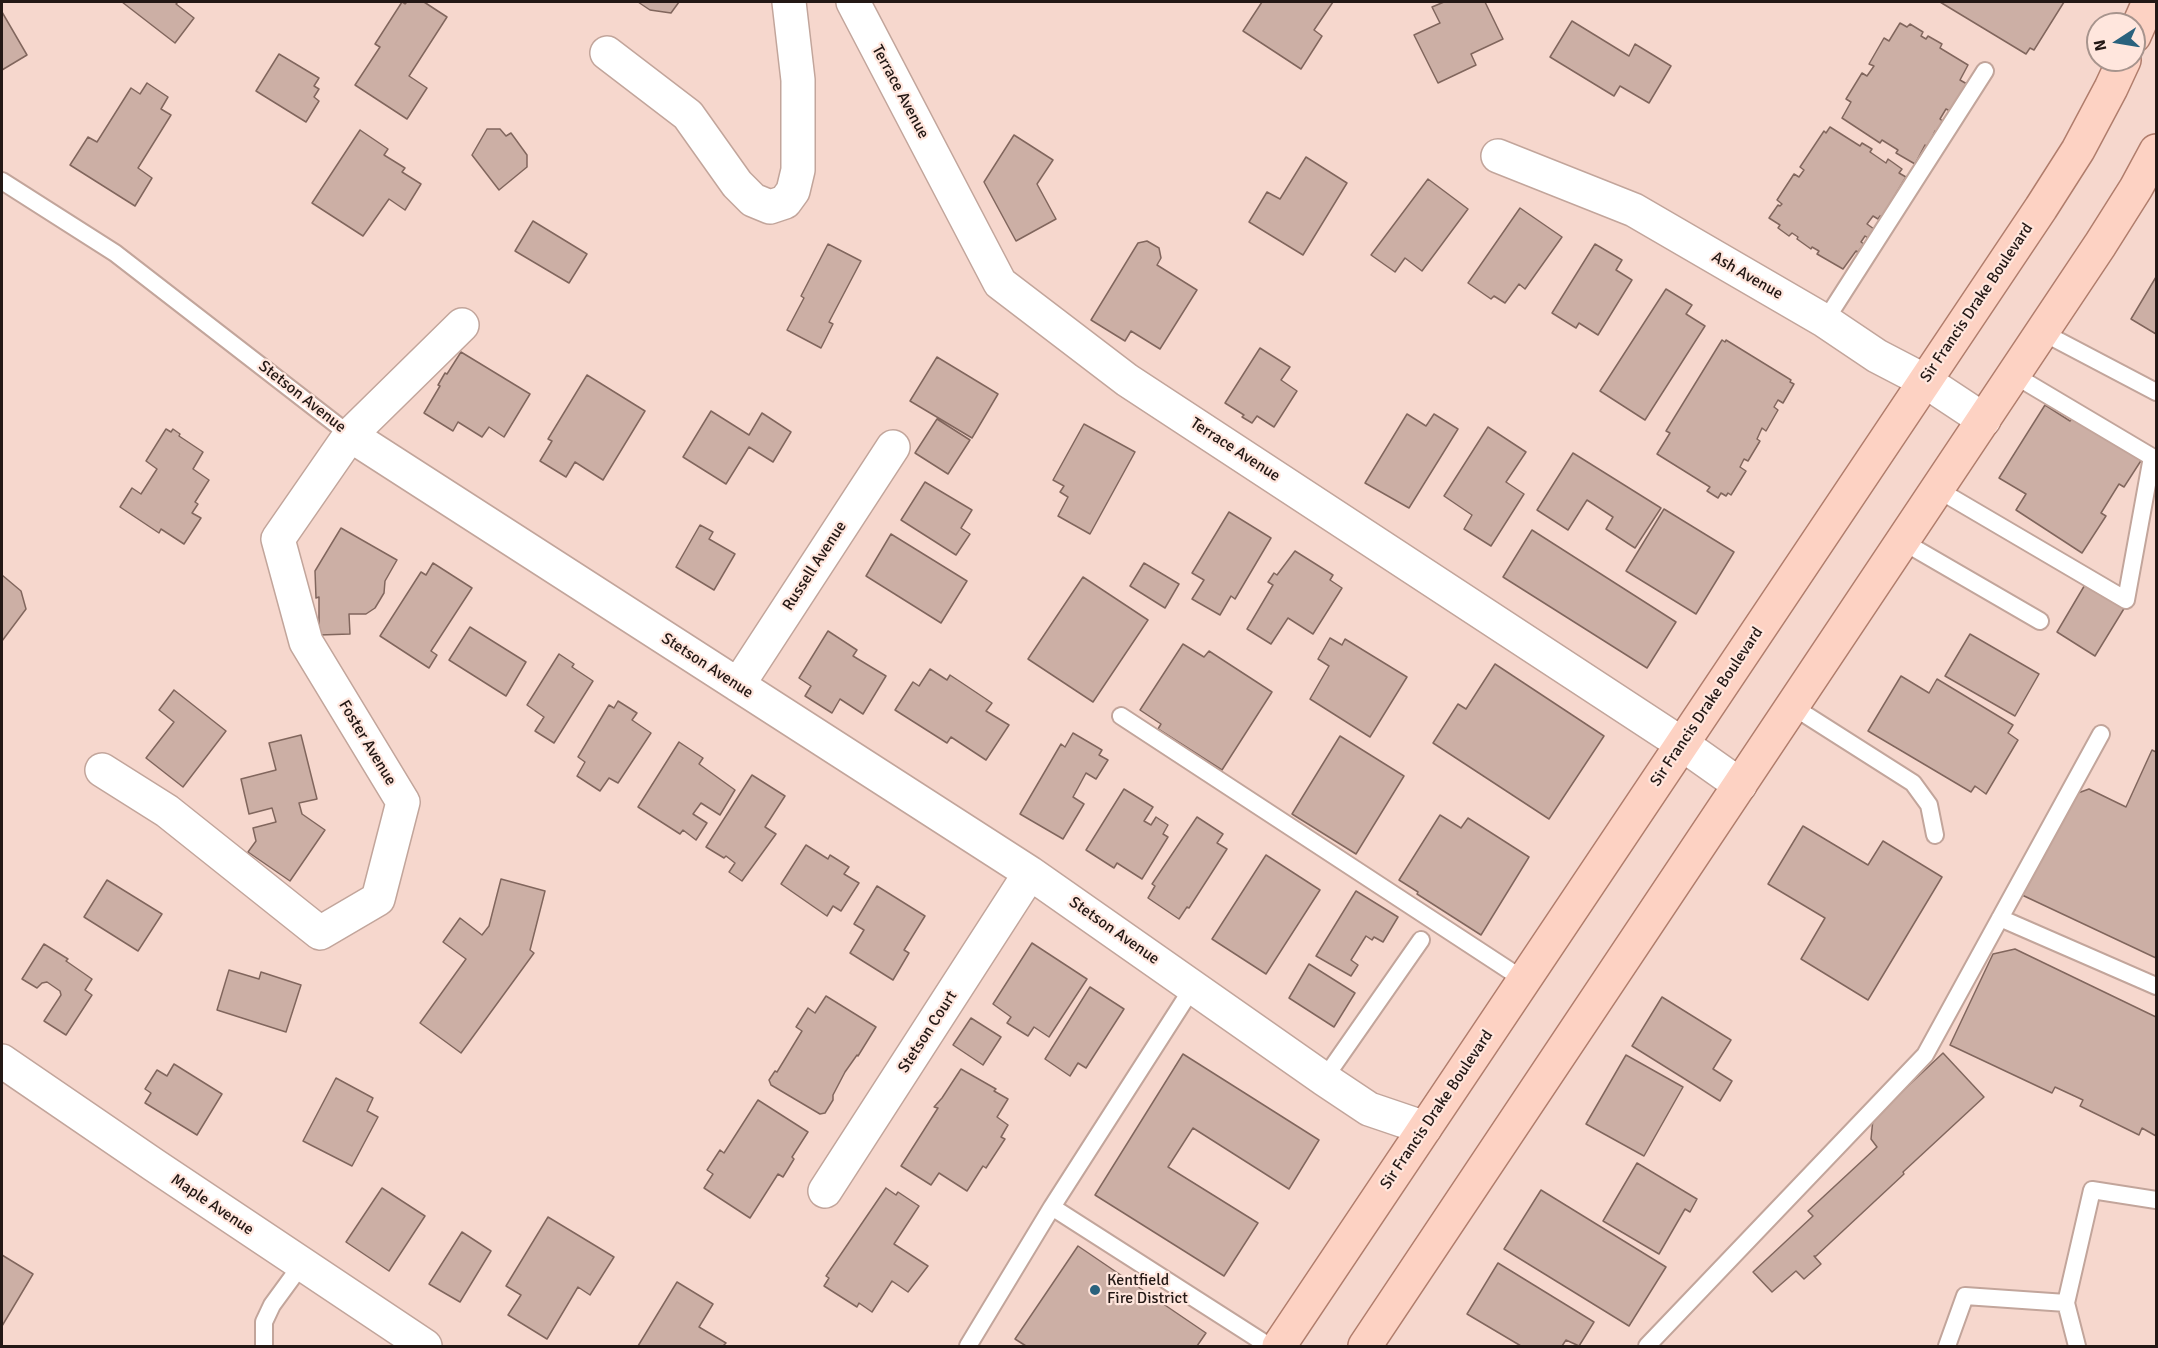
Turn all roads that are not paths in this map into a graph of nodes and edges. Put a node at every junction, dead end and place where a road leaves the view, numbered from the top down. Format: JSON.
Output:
{"nodes":[{"id":1,"x":789,"y":2,"type":"edge"},
{"id":2,"x":853,"y":2,"type":"edge"},
{"id":3,"x":607,"y":53,"type":"dead end"},
{"id":4,"x":1985,"y":71,"type":"dead end"},
{"id":5,"x":2118,"y":72,"type":"edge"},
{"id":6,"x":2157,"y":151,"type":"edge"},
{"id":7,"x":1498,"y":156,"type":"dead end"},
{"id":8,"x":2,"y":181,"type":"edge"},
{"id":9,"x":1825,"y":321,"type":"junction"},
{"id":10,"x":462,"y":325,"type":"dead end"},
{"id":11,"x":2042,"y":332,"type":"junction"},
{"id":12,"x":2014,"y":375,"type":"junction"},
{"id":13,"x":1925,"y":381,"type":"junction"},
{"id":14,"x":2157,"y":392,"type":"edge"},
{"id":15,"x":1984,"y":420,"type":"junction"},
{"id":16,"x":350,"y":435,"type":"junction"},
{"id":17,"x":893,"y":447,"type":"dead end"},
{"id":18,"x":1937,"y":489,"type":"junction"},
{"id":19,"x":1902,"y":541,"type":"junction"},
{"id":20,"x":2040,"y":621,"type":"dead end"},
{"id":21,"x":738,"y":685,"type":"junction"},
{"id":22,"x":1792,"y":706,"type":"junction"},
{"id":23,"x":1122,"y":716,"type":"dead end"},
{"id":24,"x":2101,"y":734,"type":"dead end"},
{"id":25,"x":1682,"y":744,"type":"junction"},
{"id":26,"x":102,"y":770,"type":"dead end"},
{"id":27,"x":1740,"y":785,"type":"junction"},
{"id":28,"x":1935,"y":835,"type":"dead end"},
{"id":29,"x":1030,"y":873,"type":"junction"},
{"id":30,"x":2000,"y":918,"type":"junction"},
{"id":31,"x":1421,"y":940,"type":"dead end"},
{"id":32,"x":1524,"y":980,"type":"junction"},
{"id":33,"x":2157,"y":986,"type":"edge"},
{"id":34,"x":1193,"y":987,"type":"junction"},
{"id":35,"x":2,"y":1061,"type":"edge"},
{"id":36,"x":1324,"y":1079,"type":"junction"},
{"id":37,"x":1425,"y":1128,"type":"junction"},
{"id":38,"x":825,"y":1191,"type":"dead end"},
{"id":39,"x":2157,"y":1200,"type":"edge"},
{"id":40,"x":1052,"y":1207,"type":"junction"},
{"id":41,"x":302,"y":1264,"type":"junction"},
{"id":42,"x":2066,"y":1304,"type":"junction"},
{"id":43,"x":264,"y":1347,"type":"edge"},
{"id":44,"x":425,"y":1347,"type":"edge"},
{"id":45,"x":968,"y":1347,"type":"edge"},
{"id":46,"x":1269,"y":1347,"type":"edge"},
{"id":47,"x":1279,"y":1347,"type":"edge"},
{"id":48,"x":1365,"y":1347,"type":"edge"},
{"id":49,"x":1647,"y":1347,"type":"edge"},
{"id":50,"x":1947,"y":1347,"type":"edge"},
{"id":51,"x":2077,"y":1347,"type":"edge"}],
"edges":[{"from":1,"to":3,"type":"street"},
{"from":2,"to":25,"type":"street","name":"Terrace Avenue"},
{"from":4,"to":9,"type":"lane"},
{"from":5,"to":13,"type":"main road","name":"Sir Francis Drake Boulevard"},
{"from":6,"to":11,"type":"main road"},
{"from":7,"to":9,"type":"street","name":"Ash Avenue"},
{"from":8,"to":16,"type":"lane","name":"Stetson Avenue"},
{"from":9,"to":13,"type":"street","name":"Ash Avenue"},
{"from":10,"to":16,"type":"street","name":"Foster Avenue"},
{"from":11,"to":12,"type":"main road"},
{"from":11,"to":14,"type":"lane"},
{"from":12,"to":15,"type":"main road"},
{"from":12,"to":18,"type":"lane"},
{"from":13,"to":15,"type":"street","name":"Ash Avenue"},
{"from":13,"to":25,"type":"main road","name":"Sir Francis Drake Boulevard"},
{"from":15,"to":18,"type":"main road"},
{"from":16,"to":21,"type":"street","name":"Stetson Avenue"},
{"from":16,"to":26,"type":"street","name":"Foster Avenue"},
{"from":17,"to":21,"type":"street","name":"Russell Avenue"},
{"from":18,"to":19,"type":"main road"},
{"from":19,"to":20,"type":"lane"},
{"from":19,"to":22,"type":"main road"},
{"from":21,"to":29,"type":"street","name":"Stetson Avenue"},
{"from":22,"to":27,"type":"main road"},
{"from":22,"to":28,"type":"lane"},
{"from":23,"to":32,"type":"lane"},
{"from":24,"to":30,"type":"lane"},
{"from":25,"to":27,"type":"street","name":"Terrace Avenue"},
{"from":25,"to":32,"type":"main road","name":"Sir Francis Drake Boulevard"},
{"from":27,"to":48,"type":"main road"},
{"from":29,"to":34,"type":"street","name":"Stetson Avenue"},
{"from":29,"to":38,"type":"street","name":"Stetson Court"},
{"from":30,"to":33,"type":"lane"},
{"from":30,"to":49,"type":"lane"},
{"from":31,"to":36,"type":"lane"},
{"from":32,"to":37,"type":"main road","name":"Sir Francis Drake Boulevard"},
{"from":34,"to":36,"type":"street","name":"Stetson Avenue"},
{"from":34,"to":40,"type":"lane"},
{"from":35,"to":41,"type":"street","name":"Maple Avenue"},
{"from":36,"to":37,"type":"street","name":"Stetson Avenue"},
{"from":37,"to":47,"type":"main road","name":"Sir Francis Drake Boulevard"},
{"from":39,"to":42,"type":"lane"},
{"from":40,"to":45,"type":"lane"},
{"from":40,"to":46,"type":"lane"},
{"from":41,"to":43,"type":"lane"},
{"from":41,"to":44,"type":"street","name":"Maple Avenue"},
{"from":42,"to":50,"type":"lane"},
{"from":42,"to":51,"type":"lane"}]}
